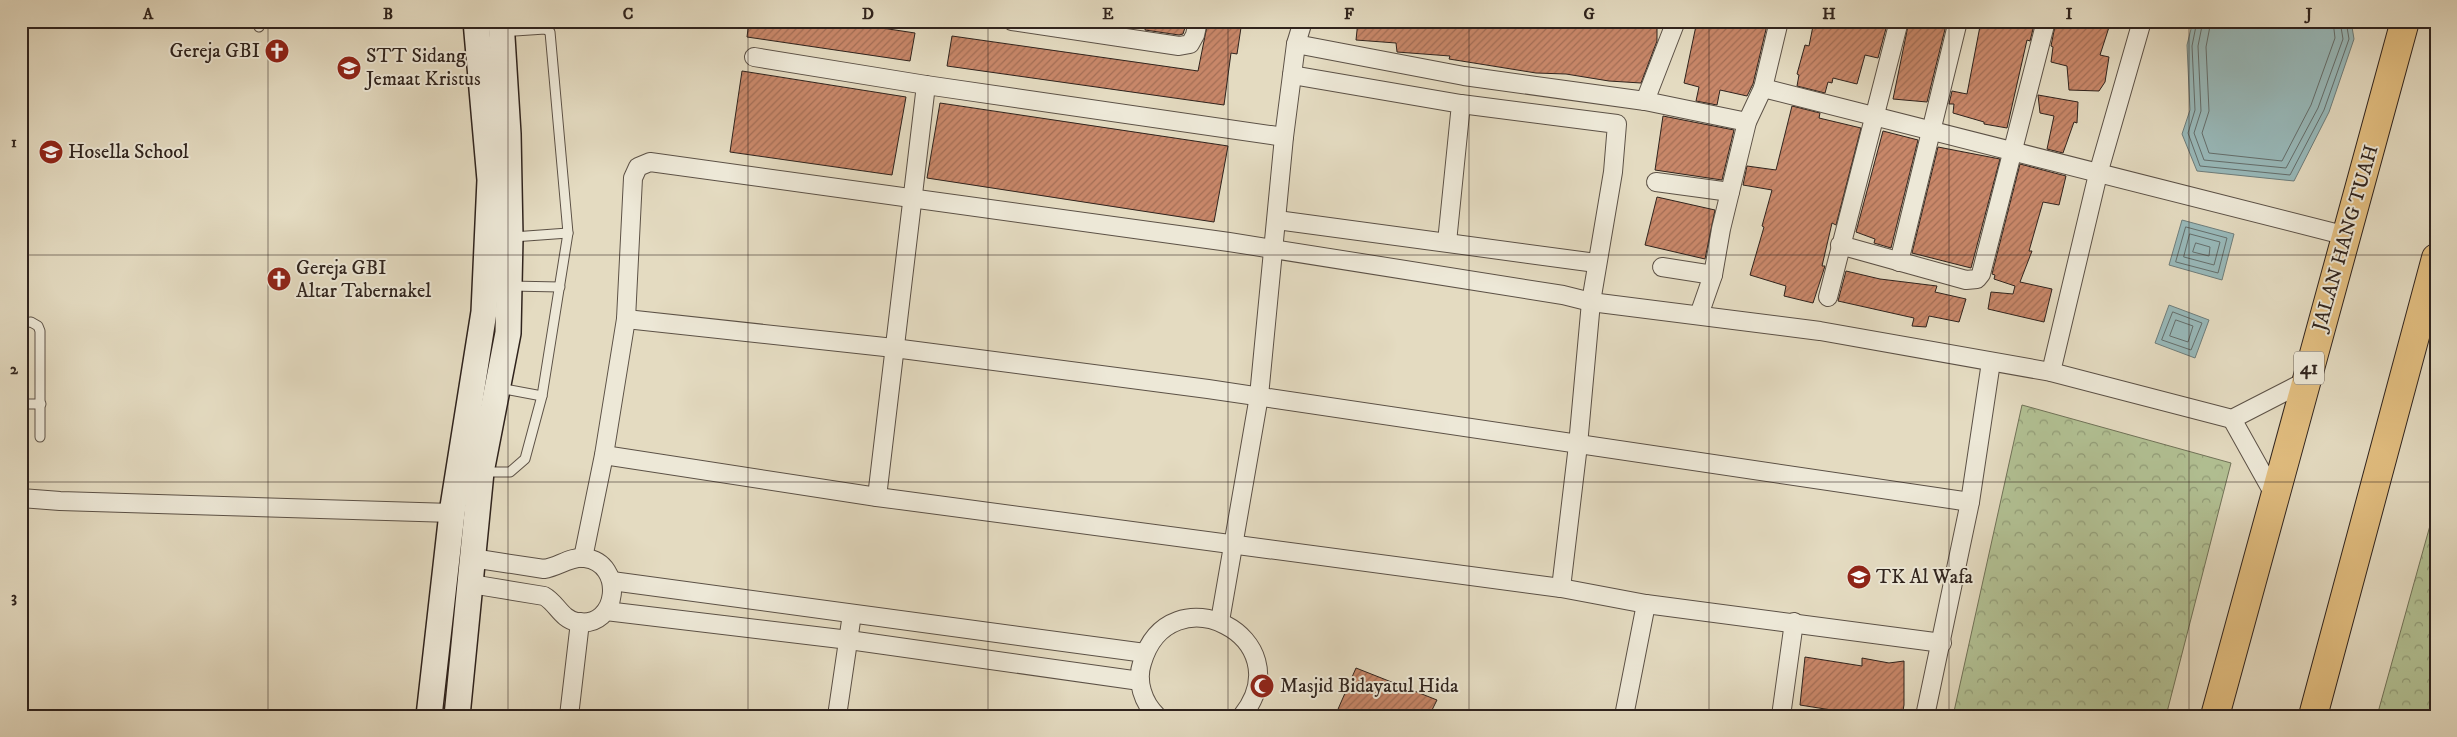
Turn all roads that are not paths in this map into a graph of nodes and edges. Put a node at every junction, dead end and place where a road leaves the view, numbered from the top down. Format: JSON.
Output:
{"nodes":[{"id":1,"x":476,"y":21,"type":"edge"},
{"id":2,"x":1012,"y":21,"type":"edge"},
{"id":3,"x":1198,"y":21,"type":"edge"},
{"id":4,"x":1303,"y":21,"type":"edge"},
{"id":5,"x":1676,"y":21,"type":"edge"},
{"id":6,"x":1779,"y":21,"type":"edge"},
{"id":7,"x":1899,"y":21,"type":"edge"},
{"id":8,"x":1958,"y":21,"type":"edge"},
{"id":9,"x":2046,"y":21,"type":"edge"},
{"id":10,"x":2142,"y":21,"type":"edge"},
{"id":11,"x":2405,"y":21,"type":"edge"},
{"id":12,"x":501,"y":27,"type":"edge"},
{"id":13,"x":1296,"y":44,"type":"junction"},
{"id":14,"x":754,"y":56,"type":"dead end"},
{"id":15,"x":1292,"y":75,"type":"junction"},
{"id":16,"x":926,"y":85,"type":"junction"},
{"id":17,"x":1763,"y":88,"type":"junction"},
{"id":18,"x":1645,"y":101,"type":"junction"},
{"id":19,"x":1461,"y":104,"type":"junction"},
{"id":20,"x":1873,"y":118,"type":"junction"},
{"id":21,"x":1747,"y":122,"type":"junction"},
{"id":22,"x":1930,"y":132,"type":"junction"},
{"id":23,"x":1284,"y":137,"type":"junction"},
{"id":24,"x":2012,"y":152,"type":"junction"},
{"id":25,"x":2098,"y":174,"type":"junction"},
{"id":26,"x":1656,"y":182,"type":"dead end"},
{"id":27,"x":1730,"y":192,"type":"junction"},
{"id":28,"x":911,"y":199,"type":"junction"},
{"id":29,"x":1276,"y":220,"type":"junction"},
{"id":30,"x":568,"y":232,"type":"junction"},
{"id":31,"x":2347,"y":236,"type":"junction"},
{"id":32,"x":510,"y":237,"type":"junction"},
{"id":33,"x":1448,"y":242,"type":"junction"},
{"id":34,"x":1840,"y":245,"type":"junction"},
{"id":35,"x":1272,"y":250,"type":"junction"},
{"id":36,"x":2436,"y":258,"type":"edge"},
{"id":37,"x":1898,"y":262,"type":"junction"},
{"id":38,"x":1596,"y":263,"type":"junction"},
{"id":39,"x":1662,"y":267,"type":"dead end"},
{"id":40,"x":1714,"y":275,"type":"junction"},
{"id":41,"x":509,"y":286,"type":"junction"},
{"id":42,"x":560,"y":287,"type":"junction"},
{"id":43,"x":1828,"y":297,"type":"dead end"},
{"id":44,"x":1591,"y":302,"type":"junction"},
{"id":45,"x":1699,"y":315,"type":"junction"},
{"id":46,"x":626,"y":318,"type":"junction"},
{"id":47,"x":21,"y":323,"type":"edge"},
{"id":48,"x":894,"y":348,"type":"junction"},
{"id":49,"x":1991,"y":362,"type":"junction"},
{"id":50,"x":2051,"y":372,"type":"junction"},
{"id":51,"x":2306,"y":381,"type":"junction"},
{"id":52,"x":498,"y":388,"type":"junction"},
{"id":53,"x":542,"y":396,"type":"junction"},
{"id":54,"x":1259,"y":396,"type":"junction"},
{"id":55,"x":21,"y":404,"type":"edge"},
{"id":56,"x":41,"y":404,"type":"junction"},
{"id":57,"x":2232,"y":419,"type":"junction"},
{"id":58,"x":40,"y":437,"type":"dead end"},
{"id":59,"x":1578,"y":445,"type":"junction"},
{"id":60,"x":604,"y":455,"type":"junction"},
{"id":61,"x":481,"y":472,"type":"junction"},
{"id":62,"x":2276,"y":496,"type":"junction"},
{"id":63,"x":877,"y":497,"type":"junction"},
{"id":64,"x":21,"y":498,"type":"edge"},
{"id":65,"x":1970,"y":502,"type":"junction"},
{"id":66,"x":452,"y":513,"type":"junction"},
{"id":67,"x":1234,"y":544,"type":"junction"},
{"id":68,"x":472,"y":558,"type":"junction"},
{"id":69,"x":584,"y":558,"type":"junction"},
{"id":70,"x":612,"y":581,"type":"junction"},
{"id":71,"x":471,"y":584,"type":"junction"},
{"id":72,"x":1561,"y":588,"type":"junction"},
{"id":73,"x":1646,"y":604,"type":"junction"},
{"id":74,"x":606,"y":611,"type":"junction"},
{"id":75,"x":852,"y":614,"type":"junction"},
{"id":76,"x":1220,"y":621,"type":"junction"},
{"id":77,"x":580,"y":622,"type":"junction"},
{"id":78,"x":1794,"y":622,"type":"junction"},
{"id":79,"x":849,"y":640,"type":"junction"},
{"id":80,"x":1942,"y":643,"type":"junction"},
{"id":81,"x":1144,"y":653,"type":"junction"},
{"id":82,"x":1140,"y":681,"type":"junction"},
{"id":83,"x":429,"y":716,"type":"edge"},
{"id":84,"x":457,"y":716,"type":"edge"},
{"id":85,"x":568,"y":716,"type":"edge"},
{"id":86,"x":837,"y":716,"type":"edge"},
{"id":87,"x":1157,"y":716,"type":"edge"},
{"id":88,"x":1242,"y":716,"type":"edge"},
{"id":89,"x":1624,"y":716,"type":"edge"},
{"id":90,"x":1781,"y":716,"type":"edge"},
{"id":91,"x":1925,"y":716,"type":"edge"},
{"id":92,"x":2215,"y":716,"type":"edge"},
{"id":93,"x":2313,"y":716,"type":"edge"}],
"edges":[{"from":1,"to":66,"type":"main road"},
{"from":2,"to":3,"type":"street"},
{"from":4,"to":13,"type":"street"},
{"from":5,"to":18,"type":"street"},
{"from":6,"to":17,"type":"street"},
{"from":7,"to":20,"type":"street"},
{"from":8,"to":22,"type":"street"},
{"from":9,"to":24,"type":"street"},
{"from":10,"to":25,"type":"street"},
{"from":11,"to":31,"type":"highway","name":"JALAN HANG TUAH","number":"41"},
{"from":12,"to":30,"type":"lane"},
{"from":12,"to":32,"type":"main road"},
{"from":13,"to":15,"type":"street"},
{"from":13,"to":18,"type":"street"},
{"from":14,"to":16,"type":"street"},
{"from":15,"to":19,"type":"street"},
{"from":15,"to":23,"type":"street"},
{"from":16,"to":23,"type":"street"},
{"from":16,"to":28,"type":"street"},
{"from":17,"to":20,"type":"street"},
{"from":17,"to":21,"type":"street"},
{"from":18,"to":21,"type":"street"},
{"from":19,"to":33,"type":"street"},
{"from":19,"to":38,"type":"street"},
{"from":20,"to":22,"type":"street"},
{"from":20,"to":34,"type":"street"},
{"from":21,"to":27,"type":"street"},
{"from":22,"to":24,"type":"street"},
{"from":22,"to":37,"type":"street"},
{"from":23,"to":29,"type":"street"},
{"from":24,"to":25,"type":"street"},
{"from":24,"to":37,"type":"street"},
{"from":25,"to":31,"type":"street"},
{"from":25,"to":50,"type":"street"},
{"from":26,"to":27,"type":"street"},
{"from":27,"to":40,"type":"street"},
{"from":28,"to":35,"type":"street"},
{"from":28,"to":46,"type":"street"},
{"from":28,"to":48,"type":"street"},
{"from":29,"to":33,"type":"street"},
{"from":29,"to":35,"type":"street"},
{"from":30,"to":32,"type":"lane"},
{"from":30,"to":42,"type":"lane"},
{"from":31,"to":51,"type":"highway","name":"JALAN HANG TUAH","number":"41"},
{"from":32,"to":41,"type":"main road"},
{"from":33,"to":38,"type":"street"},
{"from":34,"to":37,"type":"street"},
{"from":34,"to":43,"type":"street"},
{"from":35,"to":44,"type":"street"},
{"from":35,"to":54,"type":"street"},
{"from":36,"to":93,"type":"highway"},
{"from":38,"to":44,"type":"street"},
{"from":39,"to":40,"type":"street"},
{"from":40,"to":45,"type":"street"},
{"from":41,"to":42,"type":"lane"},
{"from":41,"to":52,"type":"main road"},
{"from":42,"to":53,"type":"lane"},
{"from":44,"to":45,"type":"street"},
{"from":44,"to":59,"type":"street"},
{"from":45,"to":49,"type":"street"},
{"from":46,"to":48,"type":"street"},
{"from":46,"to":60,"type":"street"},
{"from":47,"to":56,"type":"lane"},
{"from":48,"to":54,"type":"street"},
{"from":48,"to":63,"type":"street"},
{"from":49,"to":50,"type":"street"},
{"from":49,"to":65,"type":"street"},
{"from":50,"to":57,"type":"street"},
{"from":51,"to":57,"type":"street"},
{"from":51,"to":62,"type":"highway","name":"JALAN HANG TUAH","number":"41"},
{"from":52,"to":53,"type":"lane"},
{"from":52,"to":61,"type":"main road"},
{"from":53,"to":61,"type":"lane"},
{"from":54,"to":59,"type":"street"},
{"from":54,"to":67,"type":"street"},
{"from":55,"to":56,"type":"lane"},
{"from":56,"to":58,"type":"lane"},
{"from":57,"to":62,"type":"street"},
{"from":59,"to":65,"type":"street"},
{"from":59,"to":72,"type":"street"},
{"from":60,"to":63,"type":"street"},
{"from":60,"to":69,"type":"street"},
{"from":61,"to":68,"type":"main road"},
{"from":62,"to":92,"type":"highway","name":"JALAN HANG TUAH","number":"41"},
{"from":63,"to":67,"type":"street"},
{"from":64,"to":66,"type":"street"},
{"from":65,"to":80,"type":"street"},
{"from":66,"to":83,"type":"main road"},
{"from":67,"to":72,"type":"street"},
{"from":67,"to":76,"type":"street"},
{"from":68,"to":69,"type":"street"},
{"from":68,"to":71,"type":"main road"},
{"from":69,"to":70,"type":"street"},
{"from":70,"to":74,"type":"street"},
{"from":70,"to":75,"type":"street"},
{"from":71,"to":77,"type":"street"},
{"from":71,"to":84,"type":"main road"},
{"from":72,"to":73,"type":"street"},
{"from":73,"to":78,"type":"street"},
{"from":73,"to":89,"type":"street"},
{"from":74,"to":77,"type":"street"},
{"from":74,"to":79,"type":"street"},
{"from":75,"to":79,"type":"street"},
{"from":75,"to":81,"type":"street"},
{"from":76,"to":81,"type":"street"},
{"from":76,"to":88,"type":"street"},
{"from":77,"to":85,"type":"street"},
{"from":78,"to":80,"type":"street"},
{"from":78,"to":90,"type":"street"},
{"from":79,"to":82,"type":"street"},
{"from":79,"to":86,"type":"street"},
{"from":80,"to":91,"type":"street"},
{"from":81,"to":82,"type":"street"},
{"from":82,"to":87,"type":"street"}]}
